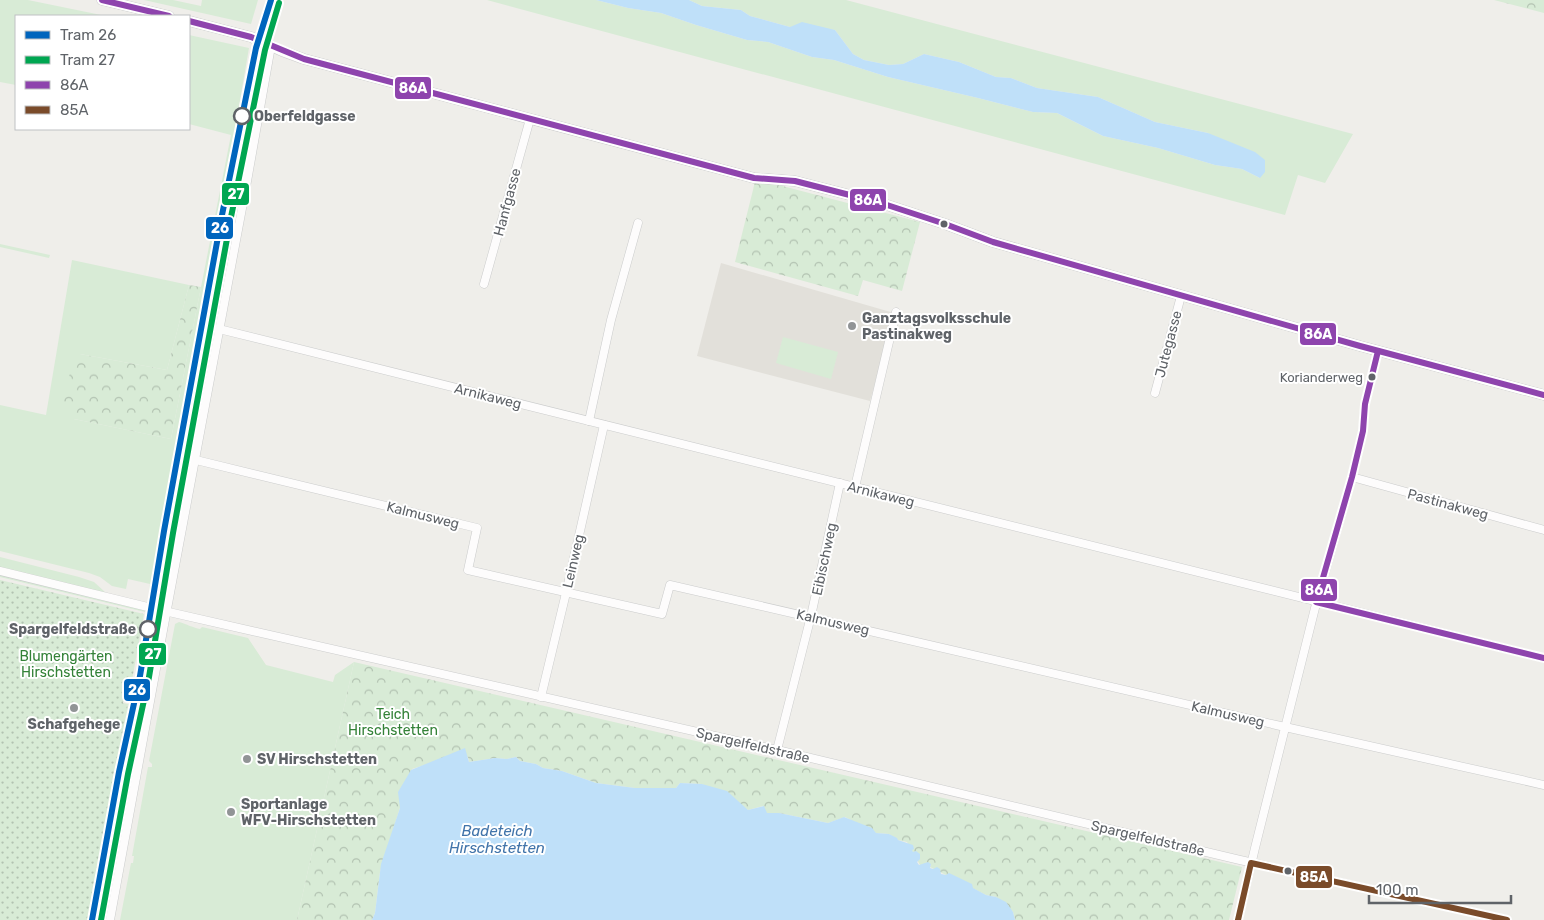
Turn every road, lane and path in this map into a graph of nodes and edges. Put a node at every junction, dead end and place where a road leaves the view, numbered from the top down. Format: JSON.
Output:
{"nodes":[{"id":1,"x":102,"y":0,"type":"edge"},
{"id":2,"x":165,"y":15,"type":"edge"},
{"id":3,"x":190,"y":21,"type":"edge"},
{"id":4,"x":271,"y":46,"type":"junction"},
{"id":5,"x":530,"y":119,"type":"junction"},
{"id":6,"x":638,"y":223,"type":"dead end"},
{"id":7,"x":484,"y":284,"type":"dead end"},
{"id":8,"x":1181,"y":296,"type":"junction"},
{"id":9,"x":896,"y":312,"type":"dead end"},
{"id":10,"x":219,"y":329,"type":"junction"},
{"id":11,"x":1378,"y":351,"type":"junction"},
{"id":12,"x":1155,"y":393,"type":"dead end"},
{"id":13,"x":1544,"y":395,"type":"edge"},
{"id":14,"x":589,"y":421,"type":"junction"},
{"id":15,"x":604,"y":425,"type":"junction"},
{"id":16,"x":196,"y":460,"type":"junction"},
{"id":17,"x":1352,"y":477,"type":"junction"},
{"id":18,"x":840,"y":483,"type":"junction"},
{"id":19,"x":855,"y":487,"type":"junction"},
{"id":20,"x":1544,"y":530,"type":"edge"},
{"id":21,"x":0,"y":571,"type":"edge"},
{"id":22,"x":566,"y":592,"type":"junction"},
{"id":23,"x":1316,"y":602,"type":"junction"},
{"id":24,"x":167,"y":611,"type":"junction"},
{"id":25,"x":811,"y":616,"type":"junction"},
{"id":26,"x":1544,"y":658,"type":"edge"},
{"id":27,"x":540,"y":696,"type":"junction"},
{"id":28,"x":1285,"y":727,"type":"junction"},
{"id":29,"x":777,"y":750,"type":"junction"},
{"id":30,"x":1544,"y":785,"type":"edge"},
{"id":31,"x":1251,"y":863,"type":"junction"},
{"id":32,"x":110,"y":920,"type":"edge"},
{"id":33,"x":1238,"y":920,"type":"edge"},
{"id":34,"x":1507,"y":920,"type":"edge"}],
"edges":[{"from":1,"to":2,"type":"street"},
{"from":3,"to":4,"type":"street"},
{"from":4,"to":5,"type":"street"},
{"from":4,"to":10,"type":"street"},
{"from":5,"to":7,"type":"street","name":"Hanfgasse"},
{"from":5,"to":8,"type":"street"},
{"from":6,"to":14,"type":"street"},
{"from":8,"to":11,"type":"street"},
{"from":8,"to":12,"type":"street","name":"Jutegasse"},
{"from":9,"to":19,"type":"street"},
{"from":10,"to":14,"type":"street","name":"Arnikaweg"},
{"from":10,"to":16,"type":"street"},
{"from":11,"to":13,"type":"street"},
{"from":11,"to":17,"type":"street"},
{"from":14,"to":15,"type":"street","name":"Arnikaweg"},
{"from":15,"to":18,"type":"street","name":"Arnikaweg"},
{"from":15,"to":22,"type":"street","name":"Leinweg"},
{"from":16,"to":22,"type":"street","name":"Kalmusweg"},
{"from":16,"to":24,"type":"street"},
{"from":17,"to":20,"type":"street","name":"Pastinakweg"},
{"from":17,"to":23,"type":"street"},
{"from":18,"to":19,"type":"street","name":"Arnikaweg"},
{"from":18,"to":25,"type":"street","name":"Eibischweg"},
{"from":19,"to":23,"type":"street","name":"Arnikaweg"},
{"from":21,"to":24,"type":"street","name":"Spargelfeldstraße"},
{"from":22,"to":25,"type":"street","name":"Kalmusweg"},
{"from":22,"to":27,"type":"street","name":"Leinweg"},
{"from":23,"to":26,"type":"street","name":"Arnikaweg"},
{"from":23,"to":28,"type":"street"},
{"from":24,"to":27,"type":"street","name":"Spargelfeldstraße"},
{"from":24,"to":32,"type":"street"},
{"from":25,"to":28,"type":"street","name":"Kalmusweg"},
{"from":25,"to":29,"type":"street","name":"Eibischweg"},
{"from":27,"to":29,"type":"street","name":"Spargelfeldstraße"},
{"from":28,"to":30,"type":"street","name":"Kalmusweg"},
{"from":28,"to":31,"type":"street"},
{"from":29,"to":31,"type":"street","name":"Spargelfeldstraße"},
{"from":31,"to":33,"type":"street"},
{"from":31,"to":34,"type":"street","name":"Spargelfeldstraße"}]}
